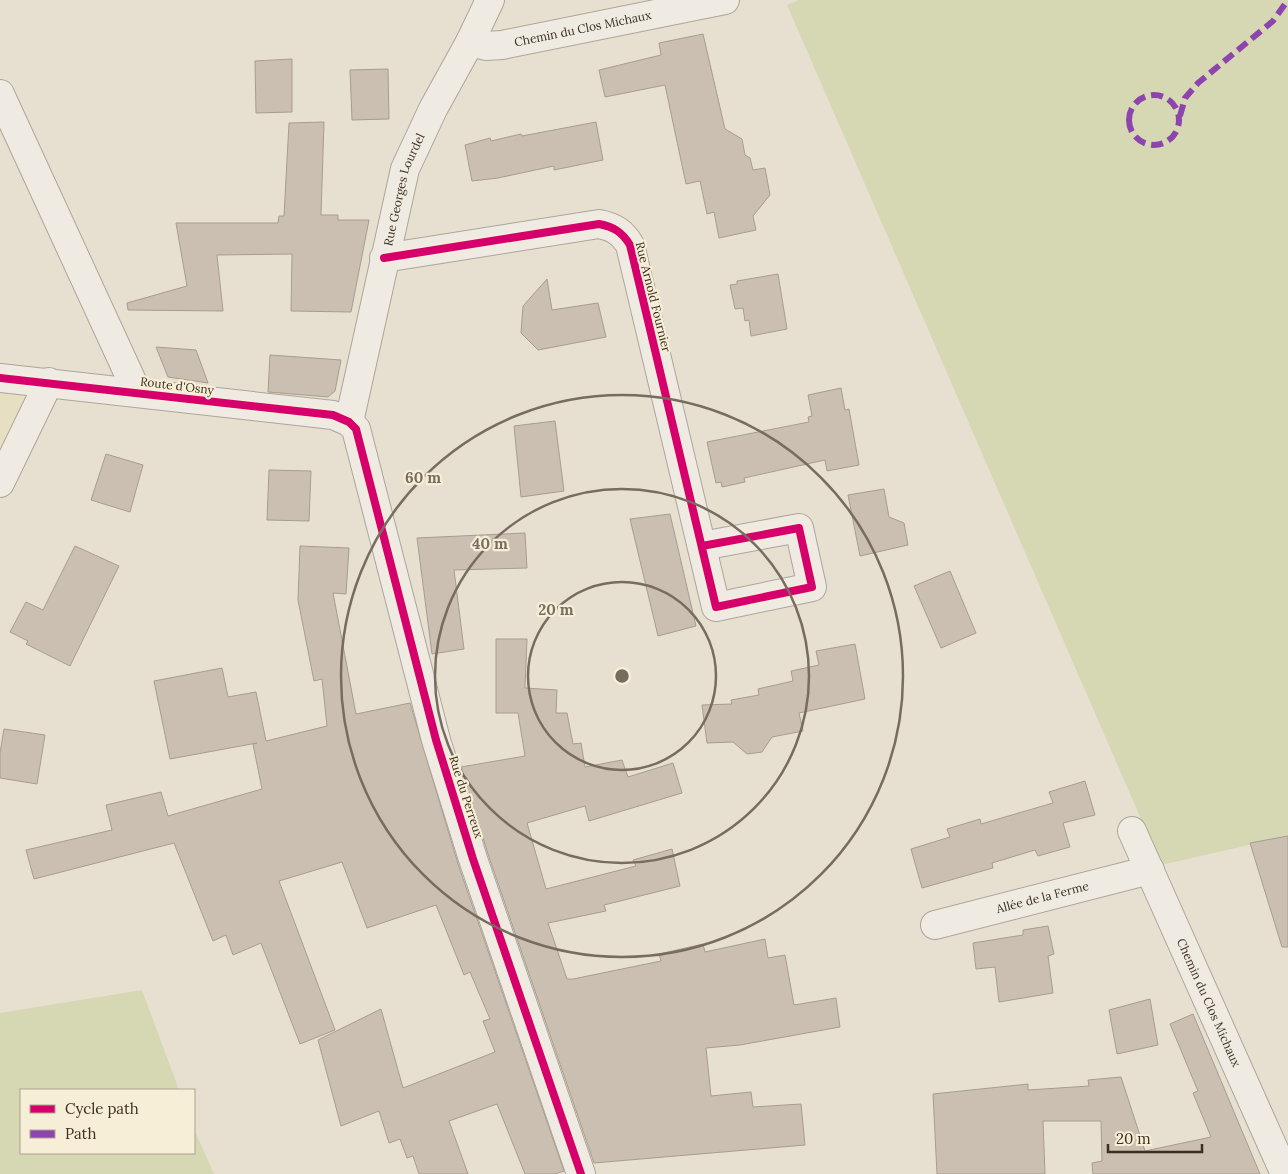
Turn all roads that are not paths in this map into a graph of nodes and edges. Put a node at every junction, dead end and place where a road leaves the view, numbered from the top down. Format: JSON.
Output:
{"nodes":[{"id":1,"x":490,"y":0,"type":"edge"},
{"id":2,"x":725,"y":0,"type":"edge"},
{"id":3,"x":470,"y":42,"type":"junction"},
{"id":4,"x":0,"y":94,"type":"edge"},
{"id":5,"x":384,"y":258,"type":"junction"},
{"id":6,"x":0,"y":378,"type":"edge"},
{"id":7,"x":49,"y":382,"type":"junction"},
{"id":8,"x":137,"y":392,"type":"junction"},
{"id":9,"x":349,"y":422,"type":"junction"},
{"id":10,"x":0,"y":483,"type":"edge"},
{"id":11,"x":702,"y":546,"type":"dead end"},
{"id":12,"x":1132,"y":830,"type":"dead end"},
{"id":13,"x":1150,"y":870,"type":"junction"},
{"id":14,"x":935,"y":925,"type":"dead end"},
{"id":15,"x":582,"y":1174,"type":"edge"},
{"id":16,"x":1285,"y":1174,"type":"edge"}],
"edges":[{"from":1,"to":3,"type":"street","name":"Rue Georges Lourdel"},
{"from":2,"to":3,"type":"street","name":"Chemin du Clos Michaux"},
{"from":3,"to":5,"type":"street","name":"Rue Georges Lourdel"},
{"from":4,"to":8,"type":"street"},
{"from":5,"to":9,"type":"street","name":"Rue Georges Lourdel"},
{"from":5,"to":11,"type":"street","name":"Rue Arnold Fournier"},
{"from":6,"to":7,"type":"street","name":"Route d'Osny"},
{"from":7,"to":8,"type":"street","name":"Route d'Osny"},
{"from":7,"to":10,"type":"street"},
{"from":8,"to":9,"type":"street","name":"Route d'Osny"},
{"from":9,"to":15,"type":"street","name":"Rue du Perreux"},
{"from":12,"to":13,"type":"street","name":"Chemin du Clos Michaux"},
{"from":13,"to":14,"type":"street","name":"Allée de la Ferme"},
{"from":13,"to":16,"type":"street","name":"Chemin du Clos Michaux"}]}
